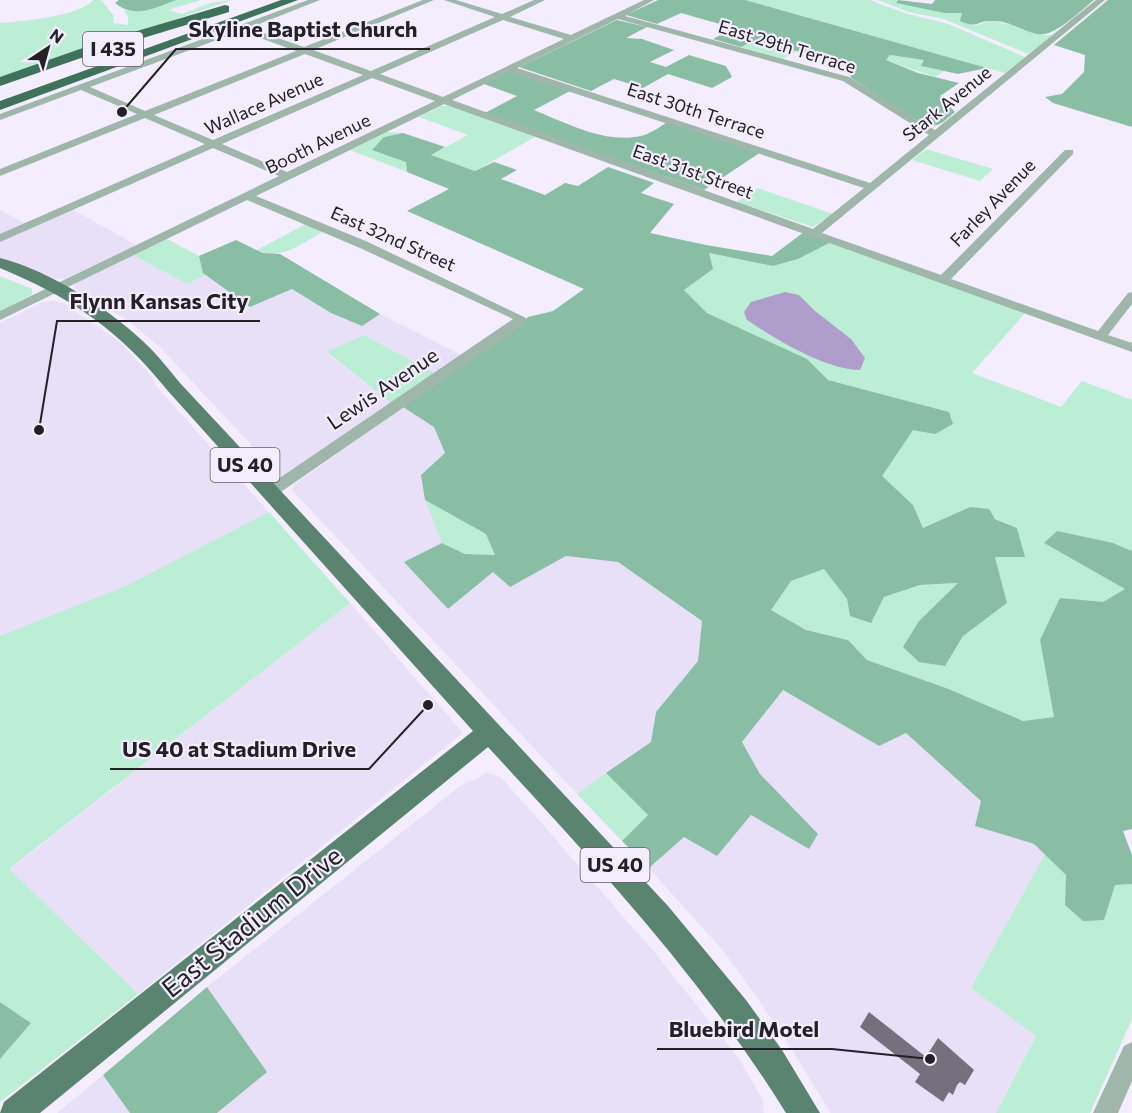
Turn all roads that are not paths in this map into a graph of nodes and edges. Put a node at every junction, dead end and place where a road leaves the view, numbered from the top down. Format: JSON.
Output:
{"nodes":[{"id":1,"x":273,"y":0,"type":"edge"},
{"id":2,"x":292,"y":0,"type":"edge"},
{"id":3,"x":316,"y":0,"type":"edge"},
{"id":4,"x":430,"y":0,"type":"edge"},
{"id":5,"x":448,"y":0,"type":"edge"},
{"id":6,"x":542,"y":0,"type":"edge"},
{"id":7,"x":650,"y":0,"type":"edge"},
{"id":8,"x":1101,"y":0,"type":"edge"},
{"id":9,"x":259,"y":12,"type":"junction"},
{"id":10,"x":617,"y":16,"type":"junction"},
{"id":11,"x":502,"y":17,"type":"junction"},
{"id":12,"x":242,"y":28,"type":"junction"},
{"id":13,"x":572,"y":39,"type":"junction"},
{"id":14,"x":305,"y":50,"type":"junction"},
{"id":15,"x":510,"y":69,"type":"junction"},
{"id":16,"x":372,"y":74,"type":"junction"},
{"id":17,"x":0,"y":82,"type":"edge"},
{"id":18,"x":82,"y":87,"type":"junction"},
{"id":19,"x":0,"y":90,"type":"edge"},
{"id":20,"x":0,"y":99,"type":"edge"},
{"id":21,"x":444,"y":101,"type":"junction"},
{"id":22,"x":0,"y":106,"type":"edge"},
{"id":23,"x":0,"y":111,"type":"edge"},
{"id":24,"x":146,"y":114,"type":"junction"},
{"id":25,"x":0,"y":117,"type":"edge"},
{"id":26,"x":936,"y":134,"type":"junction"},
{"id":27,"x":214,"y":144,"type":"junction"},
{"id":28,"x":1069,"y":152,"type":"dead end"},
{"id":29,"x":0,"y":173,"type":"edge"},
{"id":30,"x":289,"y":177,"type":"junction"},
{"id":31,"x":872,"y":187,"type":"junction"},
{"id":32,"x":247,"y":196,"type":"junction"},
{"id":33,"x":815,"y":233,"type":"junction"},
{"id":34,"x":0,"y":238,"type":"edge"},
{"id":35,"x":0,"y":263,"type":"edge"},
{"id":36,"x":943,"y":280,"type":"junction"},
{"id":37,"x":56,"y":289,"type":"junction"},
{"id":38,"x":1132,"y":296,"type":"edge"},
{"id":39,"x":0,"y":316,"type":"edge"},
{"id":40,"x":519,"y":321,"type":"joint"},
{"id":41,"x":1101,"y":337,"type":"junction"},
{"id":42,"x":1132,"y":348,"type":"edge"},
{"id":43,"x":270,"y":492,"type":"junction"},
{"id":44,"x":489,"y":732,"type":"junction"},
{"id":45,"x":1132,"y":1054,"type":"edge"},
{"id":46,"x":15,"y":1113,"type":"edge"},
{"id":47,"x":804,"y":1113,"type":"edge"},
{"id":48,"x":1105,"y":1113,"type":"edge"}],
"edges":[{"from":1,"to":20,"type":"highway","number":"I 435"},
{"from":2,"to":9,"type":"highway"},
{"from":3,"to":12,"type":"street"},
{"from":4,"to":14,"type":"street"},
{"from":5,"to":11,"type":"street"},
{"from":6,"to":11,"type":"street","name":"Wallace Avenue"},
{"from":7,"to":10,"type":"street","name":"Booth Avenue"},
{"from":8,"to":26,"type":"street","name":"Stark Avenue"},
{"from":9,"to":22,"type":"highway"},
{"from":9,"to":23,"type":"highway"},
{"from":10,"to":13,"type":"street","name":"Booth Avenue"},
{"from":10,"to":26,"type":"street","name":"East 29th Terrace"},
{"from":11,"to":13,"type":"street"},
{"from":11,"to":16,"type":"street","name":"Wallace Avenue"},
{"from":12,"to":14,"type":"street","name":"East 31st Street"},
{"from":12,"to":18,"type":"street"},
{"from":13,"to":15,"type":"street","name":"Booth Avenue"},
{"from":14,"to":16,"type":"street","name":"East 31st Street"},
{"from":14,"to":24,"type":"street"},
{"from":15,"to":21,"type":"street","name":"Booth Avenue"},
{"from":15,"to":31,"type":"street","name":"East 30th Terrace"},
{"from":16,"to":21,"type":"street","name":"East 31st Street"},
{"from":16,"to":27,"type":"street","name":"Wallace Avenue"},
{"from":17,"to":19,"type":"highway","number":"I 435"},
{"from":18,"to":24,"type":"street"},
{"from":18,"to":25,"type":"street"},
{"from":21,"to":30,"type":"street","name":"Booth Avenue"},
{"from":21,"to":33,"type":"street","name":"East 31st Street"},
{"from":24,"to":27,"type":"street"},
{"from":24,"to":29,"type":"street"},
{"from":26,"to":31,"type":"street","name":"Stark Avenue"},
{"from":27,"to":30,"type":"street"},
{"from":27,"to":34,"type":"street","name":"Wallace Avenue"},
{"from":28,"to":36,"type":"street","name":"Farley Avenue"},
{"from":30,"to":32,"type":"street","name":"Booth Avenue"},
{"from":31,"to":33,"type":"street","name":"Stark Avenue"},
{"from":32,"to":37,"type":"street","name":"Booth Avenue"},
{"from":32,"to":40,"type":"street","name":"East 32nd Street"},
{"from":33,"to":36,"type":"street","name":"East 31st Street"},
{"from":35,"to":37,"type":"main road","number":"US 40"},
{"from":36,"to":41,"type":"street","name":"East 31st Street"},
{"from":37,"to":39,"type":"street","name":"Booth Avenue"},
{"from":37,"to":43,"type":"main road","number":"US 40"},
{"from":38,"to":41,"type":"street"},
{"from":40,"to":43,"type":"street","name":"Lewis Avenue"},
{"from":41,"to":42,"type":"street","name":"East 31st Street"},
{"from":43,"to":44,"type":"main road","number":"US 40"},
{"from":44,"to":46,"type":"main road","name":"East Stadium Drive"},
{"from":44,"to":47,"type":"main road","number":"US 40"},
{"from":45,"to":48,"type":"street"}]}
